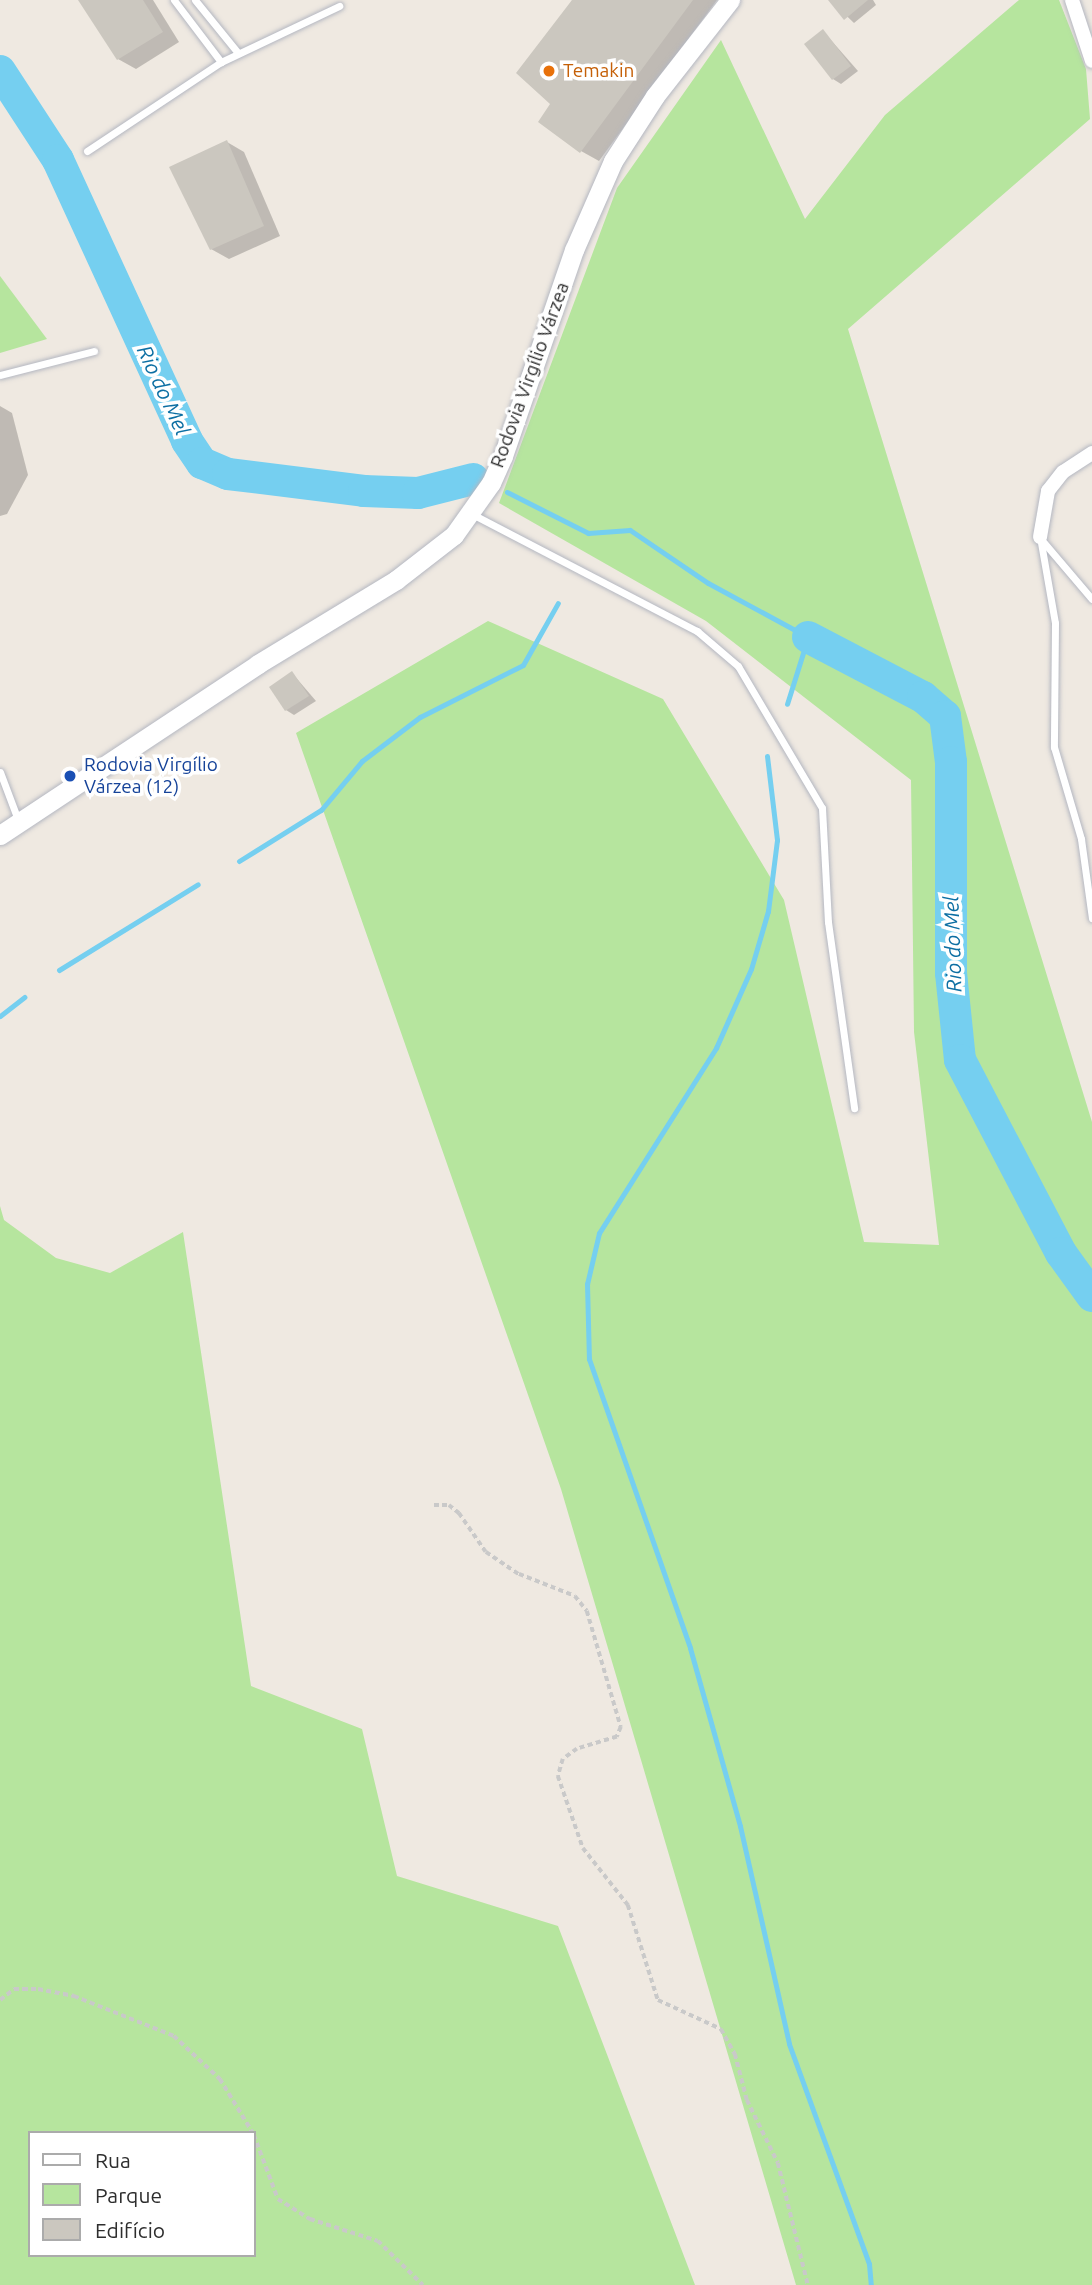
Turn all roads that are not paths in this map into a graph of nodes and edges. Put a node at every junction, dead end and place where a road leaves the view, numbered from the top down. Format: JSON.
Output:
{"nodes":[{"id":1,"x":174,"y":0,"type":"edge"},
{"id":2,"x":195,"y":0,"type":"edge"},
{"id":3,"x":730,"y":0,"type":"edge"},
{"id":4,"x":1072,"y":0,"type":"edge"},
{"id":5,"x":339,"y":6,"type":"dead end"},
{"id":6,"x":238,"y":53,"type":"junction"},
{"id":7,"x":1092,"y":61,"type":"edge"},
{"id":8,"x":221,"y":62,"type":"junction"},
{"id":9,"x":87,"y":151,"type":"dead end"},
{"id":10,"x":94,"y":351,"type":"dead end"},
{"id":11,"x":0,"y":375,"type":"edge"},
{"id":12,"x":1092,"y":453,"type":"edge"},
{"id":13,"x":471,"y":513,"type":"junction"},
{"id":14,"x":1040,"y":537,"type":"junction"},
{"id":15,"x":1092,"y":599,"type":"edge"},
{"id":16,"x":0,"y":772,"type":"edge"},
{"id":17,"x":19,"y":822,"type":"junction"},
{"id":18,"x":0,"y":835,"type":"edge"},
{"id":19,"x":1092,"y":918,"type":"edge"},
{"id":20,"x":854,"y":1108,"type":"dead end"}],
"edges":[{"from":1,"to":8,"type":"lane"},
{"from":2,"to":6,"type":"lane"},
{"from":3,"to":13,"type":"main road","name":"Rodovia Virgílio Várzea"},
{"from":4,"to":7,"type":"street"},
{"from":5,"to":6,"type":"lane"},
{"from":6,"to":8,"type":"lane"},
{"from":8,"to":9,"type":"lane"},
{"from":10,"to":11,"type":"lane"},
{"from":12,"to":14,"type":"street"},
{"from":13,"to":17,"type":"main road","name":"Rodovia Virgílio Várzea"},
{"from":13,"to":20,"type":"lane"},
{"from":14,"to":15,"type":"lane"},
{"from":14,"to":19,"type":"lane"},
{"from":16,"to":17,"type":"lane"},
{"from":17,"to":18,"type":"main road","name":"Rodovia Virgílio Várzea"}]}
